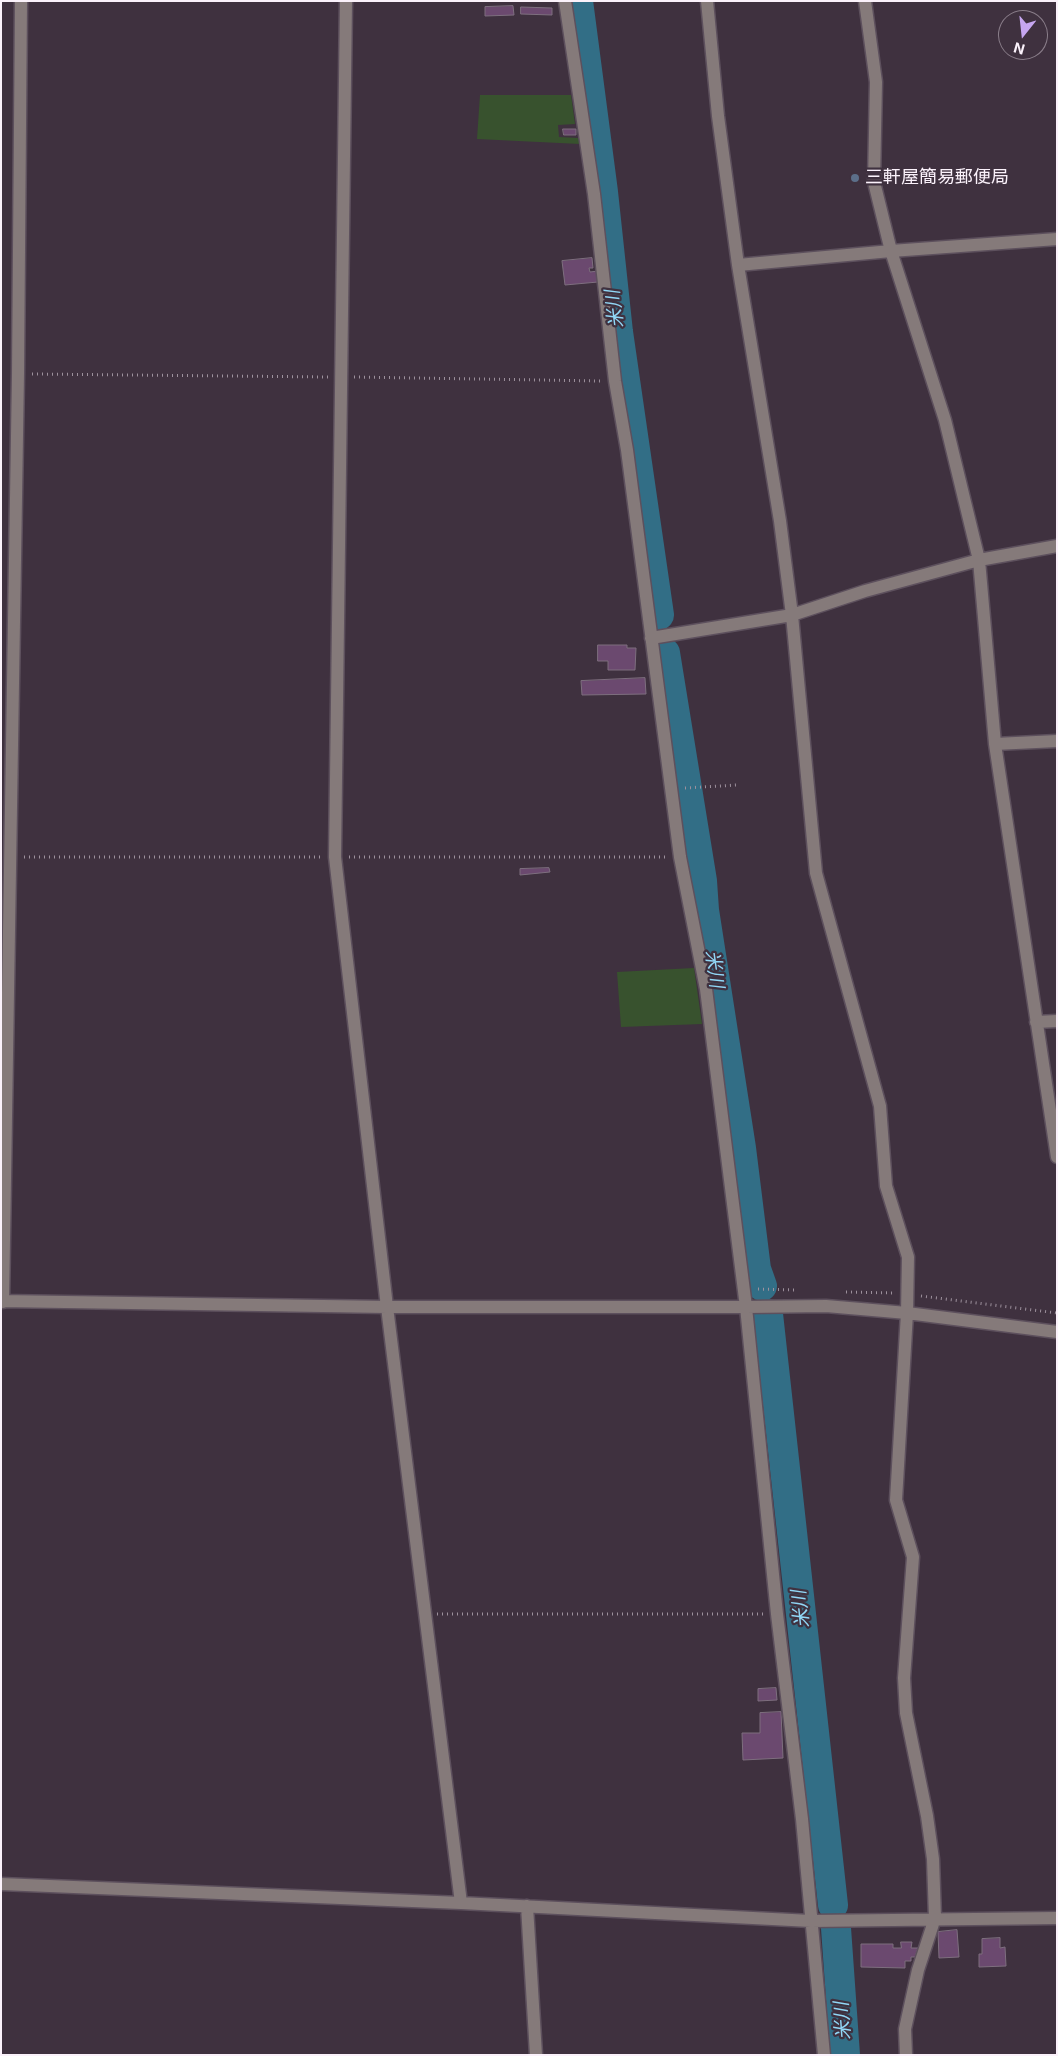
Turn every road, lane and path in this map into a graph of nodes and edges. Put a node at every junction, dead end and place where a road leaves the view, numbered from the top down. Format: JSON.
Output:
{"nodes":[{"id":1,"x":21,"y":1,"type":"edge"},
{"id":2,"x":346,"y":1,"type":"edge"},
{"id":3,"x":565,"y":1,"type":"edge"},
{"id":4,"x":707,"y":1,"type":"edge"},
{"id":5,"x":865,"y":1,"type":"edge"},
{"id":6,"x":1057,"y":239,"type":"edge"},
{"id":7,"x":891,"y":251,"type":"junction"},
{"id":8,"x":738,"y":265,"type":"junction"},
{"id":9,"x":18,"y":374,"type":"junction"},
{"id":10,"x":340,"y":377,"type":"junction"},
{"id":11,"x":614,"y":381,"type":"junction"},
{"id":12,"x":1057,"y":546,"type":"edge"},
{"id":13,"x":979,"y":560,"type":"junction"},
{"id":14,"x":792,"y":615,"type":"junction"},
{"id":15,"x":651,"y":638,"type":"junction"},
{"id":16,"x":1057,"y":742,"type":"edge"},
{"id":17,"x":994,"y":744,"type":"junction"},
{"id":18,"x":737,"y":785,"type":"dead end"},
{"id":19,"x":691,"y":788,"type":"dead end"},
{"id":20,"x":11,"y":857,"type":"junction"},
{"id":21,"x":680,"y":857,"type":"junction"},
{"id":22,"x":335,"y":858,"type":"junction"},
{"id":23,"x":1057,"y":1020,"type":"edge"},
{"id":24,"x":1036,"y":1022,"type":"junction"},
{"id":25,"x":1057,"y":1158,"type":"edge"},
{"id":26,"x":2,"y":1302,"type":"edge"},
{"id":27,"x":387,"y":1307,"type":"junction"},
{"id":28,"x":746,"y":1307,"type":"junction"},
{"id":29,"x":907,"y":1313,"type":"junction"},
{"id":30,"x":1057,"y":1332,"type":"edge"},
{"id":31,"x":425,"y":1614,"type":"junction"},
{"id":32,"x":777,"y":1614,"type":"junction"},
{"id":33,"x":1,"y":1884,"type":"edge"},
{"id":34,"x":461,"y":1903,"type":"junction"},
{"id":35,"x":527,"y":1906,"type":"junction"},
{"id":36,"x":935,"y":1918,"type":"junction"},
{"id":37,"x":1057,"y":1918,"type":"edge"},
{"id":38,"x":811,"y":1921,"type":"junction"},
{"id":39,"x":536,"y":2055,"type":"edge"},
{"id":40,"x":824,"y":2055,"type":"edge"},
{"id":41,"x":906,"y":2055,"type":"edge"}],
"edges":[{"from":1,"to":9,"type":"street"},
{"from":2,"to":10,"type":"street"},
{"from":3,"to":11,"type":"street"},
{"from":4,"to":8,"type":"street"},
{"from":5,"to":7,"type":"street"},
{"from":6,"to":7,"type":"street"},
{"from":7,"to":8,"type":"street"},
{"from":7,"to":13,"type":"street"},
{"from":8,"to":14,"type":"street"},
{"from":9,"to":10,"type":"path"},
{"from":9,"to":20,"type":"street"},
{"from":10,"to":11,"type":"path"},
{"from":10,"to":22,"type":"street"},
{"from":11,"to":15,"type":"street"},
{"from":12,"to":13,"type":"street"},
{"from":13,"to":14,"type":"street"},
{"from":13,"to":17,"type":"street"},
{"from":14,"to":15,"type":"street"},
{"from":14,"to":29,"type":"street"},
{"from":15,"to":21,"type":"street"},
{"from":16,"to":17,"type":"street"},
{"from":17,"to":24,"type":"street"},
{"from":18,"to":19,"type":"path"},
{"from":20,"to":22,"type":"path"},
{"from":20,"to":26,"type":"street"},
{"from":21,"to":22,"type":"path"},
{"from":21,"to":28,"type":"street"},
{"from":22,"to":27,"type":"street"},
{"from":23,"to":24,"type":"street"},
{"from":24,"to":25,"type":"street"},
{"from":26,"to":27,"type":"street"},
{"from":27,"to":28,"type":"street"},
{"from":27,"to":31,"type":"street"},
{"from":28,"to":29,"type":"street"},
{"from":28,"to":32,"type":"street"},
{"from":29,"to":30,"type":"street"},
{"from":29,"to":36,"type":"street"},
{"from":31,"to":32,"type":"path"},
{"from":31,"to":34,"type":"street"},
{"from":32,"to":38,"type":"street"},
{"from":33,"to":34,"type":"street"},
{"from":34,"to":35,"type":"street"},
{"from":35,"to":38,"type":"street"},
{"from":35,"to":39,"type":"street"},
{"from":36,"to":37,"type":"street"},
{"from":36,"to":38,"type":"street"},
{"from":36,"to":41,"type":"street"},
{"from":38,"to":40,"type":"street"}]}
